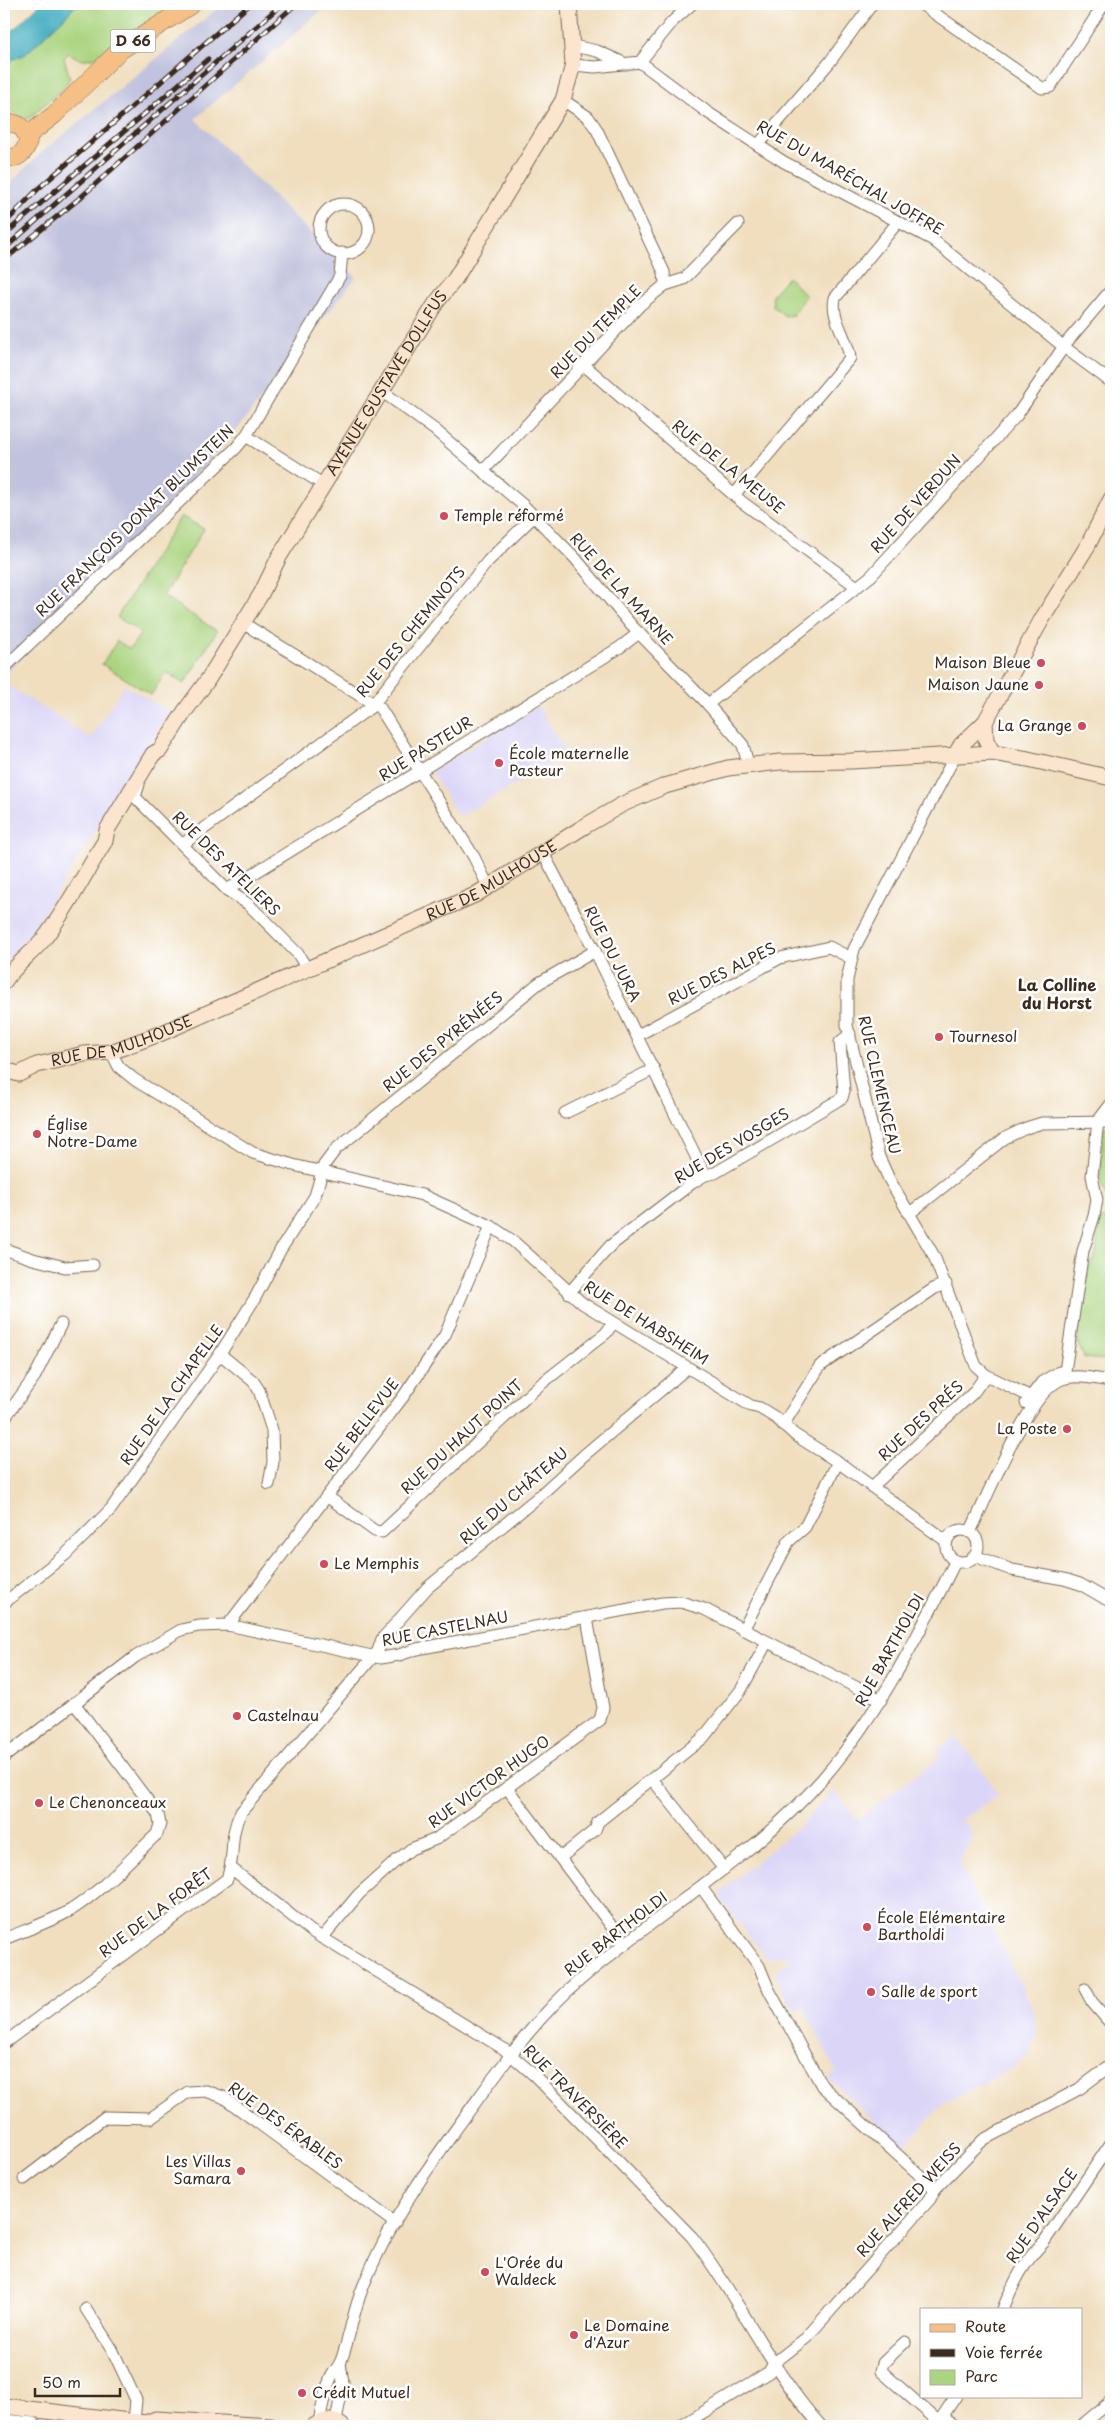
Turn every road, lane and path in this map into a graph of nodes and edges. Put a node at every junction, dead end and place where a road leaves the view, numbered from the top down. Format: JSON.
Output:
{"nodes":[{"id":1,"x":192,"y":4,"type":"edge"},
{"id":2,"x":569,"y":4,"type":"edge"},
{"id":3,"x":692,"y":4,"type":"edge"},
{"id":4,"x":872,"y":4,"type":"edge"},
{"id":5,"x":921,"y":4,"type":"edge"},
{"id":6,"x":1104,"y":4,"type":"edge"},
{"id":7,"x":573,"y":46,"type":"junction"},
{"id":8,"x":640,"y":62,"type":"junction"},
{"id":9,"x":627,"y":64,"type":"junction"},
{"id":10,"x":573,"y":65,"type":"junction"},
{"id":11,"x":563,"y":100,"type":"junction"},
{"id":12,"x":4,"y":124,"type":"edge"},
{"id":13,"x":27,"y":136,"type":"junction"},
{"id":14,"x":758,"y":145,"type":"junction"},
{"id":15,"x":6,"y":161,"type":"edge"},
{"id":16,"x":898,"y":222,"type":"junction"},
{"id":17,"x":738,"y":224,"type":"dead end"},
{"id":18,"x":342,"y":253,"type":"junction"},
{"id":19,"x":666,"y":285,"type":"junction"},
{"id":20,"x":1111,"y":290,"type":"edge"},
{"id":21,"x":1064,"y":347,"type":"junction"},
{"id":22,"x":584,"y":365,"type":"junction"},
{"id":23,"x":1111,"y":382,"type":"edge"},
{"id":24,"x":383,"y":392,"type":"junction"},
{"id":25,"x":246,"y":436,"type":"junction"},
{"id":26,"x":483,"y":471,"type":"junction"},
{"id":27,"x":324,"y":485,"type":"junction"},
{"id":28,"x":734,"y":495,"type":"junction"},
{"id":29,"x":1111,"y":499,"type":"edge"},
{"id":30,"x":533,"y":517,"type":"junction"},
{"id":31,"x":857,"y":587,"type":"junction"},
{"id":32,"x":243,"y":623,"type":"junction"},
{"id":33,"x":639,"y":633,"type":"junction"},
{"id":34,"x":4,"y":668,"type":"edge"},
{"id":35,"x":374,"y":704,"type":"junction"},
{"id":36,"x":708,"y":704,"type":"junction"},
{"id":37,"x":985,"y":722,"type":"junction"},
{"id":38,"x":160,"y":750,"type":"junction"},
{"id":39,"x":993,"y":753,"type":"junction"},
{"id":40,"x":956,"y":754,"type":"junction"},
{"id":41,"x":748,"y":764,"type":"junction"},
{"id":42,"x":421,"y":770,"type":"junction"},
{"id":43,"x":1111,"y":778,"type":"edge"},
{"id":44,"x":139,"y":779,"type":"junction"},
{"id":45,"x":138,"y":800,"type":"junction"},
{"id":46,"x":105,"y":841,"type":"junction"},
{"id":47,"x":183,"y":844,"type":"junction"},
{"id":48,"x":543,"y":853,"type":"junction"},
{"id":49,"x":489,"y":888,"type":"junction"},
{"id":50,"x":227,"y":890,"type":"junction"},
{"id":51,"x":595,"y":951,"type":"junction"},
{"id":52,"x":851,"y":958,"type":"junction"},
{"id":53,"x":307,"y":969,"type":"junction"},
{"id":54,"x":4,"y":982,"type":"edge"},
{"id":55,"x":850,"y":1034,"type":"junction"},
{"id":56,"x":638,"y":1035,"type":"junction"},
{"id":57,"x":111,"y":1052,"type":"junction"},
{"id":58,"x":4,"y":1061,"type":"edge"},
{"id":59,"x":38,"y":1065,"type":"junction"},
{"id":60,"x":654,"y":1069,"type":"junction"},
{"id":61,"x":4,"y":1070,"type":"edge"},
{"id":62,"x":1111,"y":1104,"type":"edge"},
{"id":63,"x":1111,"y":1110,"type":"edge"},
{"id":64,"x":566,"y":1114,"type":"dead end"},
{"id":65,"x":1098,"y":1121,"type":"junction"},
{"id":66,"x":1111,"y":1122,"type":"edge"},
{"id":67,"x":322,"y":1171,"type":"junction"},
{"id":68,"x":705,"y":1175,"type":"junction"},
{"id":69,"x":910,"y":1213,"type":"junction"},
{"id":70,"x":491,"y":1226,"type":"junction"},
{"id":71,"x":4,"y":1249,"type":"edge"},
{"id":72,"x":93,"y":1265,"type":"dead end"},
{"id":73,"x":946,"y":1284,"type":"junction"},
{"id":74,"x":569,"y":1292,"type":"junction"},
{"id":75,"x":613,"y":1323,"type":"junction"},
{"id":76,"x":61,"y":1324,"type":"dead end"},
{"id":77,"x":220,"y":1354,"type":"junction"},
{"id":78,"x":688,"y":1368,"type":"junction"},
{"id":79,"x":1111,"y":1373,"type":"edge"},
{"id":80,"x":1064,"y":1374,"type":"junction"},
{"id":81,"x":986,"y":1375,"type":"junction"},
{"id":82,"x":1111,"y":1381,"type":"edge"},
{"id":83,"x":1033,"y":1398,"type":"junction"},
{"id":84,"x":6,"y":1412,"type":"edge"},
{"id":85,"x":783,"y":1425,"type":"junction"},
{"id":86,"x":838,"y":1462,"type":"junction"},
{"id":87,"x":269,"y":1484,"type":"dead end"},
{"id":88,"x":873,"y":1486,"type":"junction"},
{"id":89,"x":328,"y":1497,"type":"junction"},
{"id":90,"x":970,"y":1532,"type":"junction"},
{"id":91,"x":946,"y":1541,"type":"junction"},
{"id":92,"x":975,"y":1556,"type":"junction"},
{"id":93,"x":956,"y":1562,"type":"junction"},
{"id":94,"x":1111,"y":1602,"type":"edge"},
{"id":95,"x":4,"y":1603,"type":"edge"},
{"id":96,"x":587,"y":1618,"type":"junction"},
{"id":97,"x":228,"y":1625,"type":"junction"},
{"id":98,"x":744,"y":1630,"type":"junction"},
{"id":99,"x":768,"y":1642,"type":"junction"},
{"id":100,"x":372,"y":1657,"type":"junction"},
{"id":101,"x":881,"y":1700,"type":"junction"},
{"id":102,"x":74,"y":1703,"type":"junction"},
{"id":103,"x":4,"y":1757,"type":"edge"},
{"id":104,"x":652,"y":1779,"type":"junction"},
{"id":105,"x":507,"y":1788,"type":"junction"},
{"id":106,"x":560,"y":1858,"type":"junction"},
{"id":107,"x":231,"y":1868,"type":"junction"},
{"id":108,"x":724,"y":1869,"type":"junction"},
{"id":109,"x":701,"y":1887,"type":"junction"},
{"id":110,"x":322,"y":1938,"type":"junction"},
{"id":111,"x":4,"y":1939,"type":"edge"},
{"id":112,"x":625,"y":1944,"type":"junction"},
{"id":113,"x":1085,"y":1989,"type":"dead end"},
{"id":114,"x":1111,"y":2024,"type":"edge"},
{"id":115,"x":4,"y":2043,"type":"edge"},
{"id":116,"x":511,"y":2055,"type":"junction"},
{"id":117,"x":1111,"y":2065,"type":"edge"},
{"id":118,"x":1111,"y":2143,"type":"edge"},
{"id":119,"x":24,"y":2179,"type":"dead end"},
{"id":120,"x":935,"y":2189,"type":"junction"},
{"id":121,"x":394,"y":2223,"type":"junction"},
{"id":122,"x":1003,"y":2308,"type":"edge"},
{"id":123,"x":86,"y":2309,"type":"dead end"},
{"id":124,"x":905,"y":2342,"type":"dead end"},
{"id":125,"x":340,"y":2363,"type":"junction"},
{"id":126,"x":774,"y":2363,"type":"junction"},
{"id":127,"x":955,"y":2398,"type":"edge"},
{"id":128,"x":1111,"y":2401,"type":"edge"},
{"id":129,"x":4,"y":2406,"type":"edge"},
{"id":130,"x":4,"y":2420,"type":"edge"},
{"id":131,"x":939,"y":2421,"type":"edge"},
{"id":132,"x":144,"y":2424,"type":"edge"},
{"id":133,"x":339,"y":2424,"type":"edge"},
{"id":134,"x":314,"y":2425,"type":"edge"},
{"id":135,"x":37,"y":2426,"type":"edge"},
{"id":136,"x":271,"y":2426,"type":"edge"},
{"id":137,"x":681,"y":2426,"type":"edge"},
{"id":138,"x":820,"y":2426,"type":"edge"},
{"id":139,"x":955,"y":2426,"type":"edge"},
{"id":140,"x":1081,"y":2426,"type":"edge"}],
"edges":[{"from":1,"to":13,"type":"main road","number":"D 66"},
{"from":2,"to":7,"type":"street","name":"AVENUE GUSTAVE DOLLFUS"},
{"from":3,"to":8,"type":"street"},
{"from":4,"to":14,"type":"street"},
{"from":5,"to":6,"type":"street"},
{"from":7,"to":9,"type":"street"},
{"from":7,"to":10,"type":"street","name":"AVENUE GUSTAVE DOLLFUS"},
{"from":8,"to":9,"type":"street"},
{"from":8,"to":14,"type":"street","name":"RUE DU MARÉCHAL JOFFRE"},
{"from":9,"to":10,"type":"street"},
{"from":10,"to":11,"type":"street","name":"AVENUE GUSTAVE DOLLFUS"},
{"from":11,"to":19,"type":"street"},
{"from":11,"to":24,"type":"street","name":"AVENUE GUSTAVE DOLLFUS"},
{"from":12,"to":13,"type":"main road"},
{"from":13,"to":15,"type":"main road"},
{"from":14,"to":16,"type":"street","name":"RUE DU MARÉCHAL JOFFRE"},
{"from":16,"to":21,"type":"street","name":"RUE DU MARÉCHAL JOFFRE"},
{"from":16,"to":28,"type":"street"},
{"from":17,"to":19,"type":"street","name":"RUE DU TEMPLE"},
{"from":18,"to":18,"type":"street"},
{"from":18,"to":25,"type":"street","name":"RUE FRANÇOIS DONAT BLUMSTEIN"},
{"from":19,"to":22,"type":"street","name":"RUE DU TEMPLE"},
{"from":20,"to":21,"type":"street","name":"RUE DE VERDUN"},
{"from":21,"to":23,"type":"street","name":"RUE DU MARÉCHAL JOFFRE"},
{"from":21,"to":31,"type":"street","name":"RUE DE VERDUN"},
{"from":22,"to":26,"type":"street","name":"RUE DU TEMPLE"},
{"from":22,"to":28,"type":"street","name":"RUE DE LA MEUSE"},
{"from":24,"to":26,"type":"street","name":"RUE DE LA MARNE"},
{"from":24,"to":27,"type":"street","name":"AVENUE GUSTAVE DOLLFUS"},
{"from":25,"to":27,"type":"street"},
{"from":25,"to":34,"type":"street","name":"RUE FRANÇOIS DONAT BLUMSTEIN"},
{"from":26,"to":30,"type":"street","name":"RUE DE LA MARNE"},
{"from":27,"to":32,"type":"street","name":"AVENUE GUSTAVE DOLLFUS"},
{"from":28,"to":31,"type":"street","name":"RUE DE LA MEUSE"},
{"from":29,"to":37,"type":"street"},
{"from":30,"to":33,"type":"street","name":"RUE DE LA MARNE"},
{"from":30,"to":35,"type":"street","name":"RUE DES CHEMINOTS"},
{"from":31,"to":36,"type":"street","name":"RUE DE VERDUN"},
{"from":32,"to":35,"type":"street"},
{"from":32,"to":38,"type":"street","name":"AVENUE GUSTAVE DOLLFUS"},
{"from":33,"to":36,"type":"street","name":"RUE DE LA MARNE"},
{"from":33,"to":42,"type":"street","name":"RUE PASTEUR"},
{"from":35,"to":42,"type":"street"},
{"from":35,"to":47,"type":"street","name":"RUE DES CHEMINOTS"},
{"from":36,"to":41,"type":"street","name":"RUE DE LA MARNE"},
{"from":37,"to":39,"type":"street"},
{"from":37,"to":40,"type":"street"},
{"from":38,"to":44,"type":"street","name":"AVENUE GUSTAVE DOLLFUS"},
{"from":38,"to":45,"type":"street","name":"AVENUE GUSTAVE DOLLFUS"},
{"from":39,"to":40,"type":"street","name":"RUE DE MULHOUSE"},
{"from":39,"to":43,"type":"street","name":"RUE DE MULHOUSE"},
{"from":40,"to":41,"type":"street","name":"RUE DE MULHOUSE"},
{"from":40,"to":52,"type":"street","name":"RUE CLEMENCEAU"},
{"from":41,"to":48,"type":"street","name":"RUE DE MULHOUSE"},
{"from":42,"to":49,"type":"street"},
{"from":42,"to":50,"type":"street","name":"RUE PASTEUR"},
{"from":44,"to":45,"type":"street"},
{"from":44,"to":46,"type":"street","name":"AVENUE GUSTAVE DOLLFUS"},
{"from":45,"to":46,"type":"street","name":"AVENUE GUSTAVE DOLLFUS"},
{"from":45,"to":47,"type":"street","name":"RUE DES ATELIERS"},
{"from":46,"to":54,"type":"street","name":"AVENUE GUSTAVE DOLLFUS"},
{"from":47,"to":50,"type":"street","name":"RUE DES ATELIERS"},
{"from":48,"to":49,"type":"street","name":"RUE DE MULHOUSE"},
{"from":48,"to":51,"type":"street","name":"RUE DU JURA"},
{"from":49,"to":53,"type":"street","name":"RUE DE MULHOUSE"},
{"from":50,"to":53,"type":"street","name":"RUE DES ATELIERS"},
{"from":51,"to":56,"type":"street","name":"RUE DU JURA"},
{"from":51,"to":67,"type":"street","name":"RUE DES PYRÉNÉES"},
{"from":52,"to":55,"type":"street","name":"RUE CLEMENCEAU"},
{"from":52,"to":56,"type":"street","name":"RUE DES ALPES"},
{"from":53,"to":57,"type":"street","name":"RUE DE MULHOUSE"},
{"from":55,"to":68,"type":"street","name":"RUE DES VOSGES"},
{"from":55,"to":69,"type":"street","name":"RUE CLEMENCEAU"},
{"from":56,"to":60,"type":"street","name":"RUE DU JURA"},
{"from":57,"to":59,"type":"street","name":"RUE DE MULHOUSE"},
{"from":57,"to":67,"type":"street","name":"RUE DE HABSHEIM"},
{"from":58,"to":59,"type":"street","name":"RUE DE MULHOUSE"},
{"from":59,"to":61,"type":"street","name":"RUE DE MULHOUSE"},
{"from":60,"to":64,"type":"street"},
{"from":60,"to":68,"type":"street","name":"RUE DU JURA"},
{"from":62,"to":63,"type":"street"},
{"from":62,"to":65,"type":"street"},
{"from":65,"to":66,"type":"street"},
{"from":65,"to":69,"type":"street"},
{"from":65,"to":80,"type":"street"},
{"from":67,"to":70,"type":"street","name":"RUE DE HABSHEIM"},
{"from":67,"to":77,"type":"street","name":"RUE DE LA CHAPELLE"},
{"from":68,"to":74,"type":"street","name":"RUE DES VOSGES"},
{"from":69,"to":73,"type":"street","name":"RUE CLEMENCEAU"},
{"from":70,"to":74,"type":"street","name":"RUE DE HABSHEIM"},
{"from":70,"to":89,"type":"street","name":"RUE BELLEVUE"},
{"from":71,"to":72,"type":"street"},
{"from":73,"to":81,"type":"street","name":"RUE CLEMENCEAU"},
{"from":73,"to":85,"type":"street"},
{"from":74,"to":75,"type":"street","name":"RUE DE HABSHEIM"},
{"from":75,"to":78,"type":"street","name":"RUE DE HABSHEIM"},
{"from":75,"to":89,"type":"street","name":"RUE DU HAUT POINT"},
{"from":76,"to":84,"type":"street"},
{"from":77,"to":87,"type":"street"},
{"from":77,"to":95,"type":"street","name":"RUE DE LA CHAPELLE"},
{"from":78,"to":85,"type":"street","name":"RUE DE HABSHEIM"},
{"from":78,"to":100,"type":"street","name":"RUE DU CHÂTEAU"},
{"from":79,"to":80,"type":"street"},
{"from":80,"to":82,"type":"street"},
{"from":80,"to":83,"type":"street"},
{"from":81,"to":83,"type":"street","name":"RUE CLEMENCEAU"},
{"from":81,"to":88,"type":"street","name":"RUE DES PRÉS"},
{"from":83,"to":90,"type":"street"},
{"from":85,"to":86,"type":"street","name":"RUE DE HABSHEIM"},
{"from":86,"to":88,"type":"street","name":"RUE DE HABSHEIM"},
{"from":86,"to":98,"type":"street"},
{"from":88,"to":91,"type":"street","name":"RUE DE HABSHEIM"},
{"from":89,"to":97,"type":"street","name":"RUE BELLEVUE"},
{"from":90,"to":91,"type":"street"},
{"from":90,"to":92,"type":"street"},
{"from":91,"to":93,"type":"street"},
{"from":92,"to":93,"type":"street"},
{"from":92,"to":94,"type":"street"},
{"from":93,"to":101,"type":"street","name":"RUE BARTHOLDI"},
{"from":96,"to":98,"type":"street","name":"RUE CASTELNAU"},
{"from":96,"to":100,"type":"street","name":"RUE CASTELNAU"},
{"from":96,"to":105,"type":"street","name":"RUE VICTOR HUGO"},
{"from":97,"to":100,"type":"street","name":"RUE CASTELNAU"},
{"from":97,"to":102,"type":"street","name":"RUE CASTELNAU"},
{"from":98,"to":99,"type":"street","name":"RUE CASTELNAU"},
{"from":99,"to":101,"type":"street","name":"RUE CASTELNAU"},
{"from":99,"to":104,"type":"street"},
{"from":100,"to":107,"type":"street","name":"RUE DE LA FORÊT"},
{"from":101,"to":108,"type":"street","name":"RUE BARTHOLDI"},
{"from":102,"to":103,"type":"street","name":"RUE CASTELNAU"},
{"from":102,"to":111,"type":"street"},
{"from":104,"to":106,"type":"street"},
{"from":104,"to":108,"type":"street"},
{"from":105,"to":106,"type":"street"},
{"from":105,"to":110,"type":"street","name":"RUE VICTOR HUGO"},
{"from":106,"to":112,"type":"street"},
{"from":107,"to":110,"type":"street","name":"RUE TRAVERSIÈRE"},
{"from":107,"to":115,"type":"street","name":"RUE DE LA FORÊT"},
{"from":108,"to":109,"type":"street","name":"RUE BARTHOLDI"},
{"from":109,"to":112,"type":"street","name":"RUE BARTHOLDI"},
{"from":109,"to":120,"type":"street"},
{"from":110,"to":116,"type":"street","name":"RUE TRAVERSIÈRE"},
{"from":112,"to":116,"type":"street","name":"RUE BARTHOLDI"},
{"from":113,"to":114,"type":"street"},
{"from":116,"to":121,"type":"street","name":"RUE BARTHOLDI"},
{"from":116,"to":126,"type":"street","name":"RUE TRAVERSIÈRE"},
{"from":117,"to":120,"type":"street","name":"RUE ALFRED WEISS"},
{"from":118,"to":122,"type":"street","name":"RUE D'ALSACE"},
{"from":119,"to":121,"type":"street","name":"RUE DES ÉRABLES"},
{"from":120,"to":126,"type":"street","name":"RUE ALFRED WEISS"},
{"from":121,"to":125,"type":"street","name":"RUE BARTHOLDI"},
{"from":123,"to":132,"type":"street"},
{"from":124,"to":131,"type":"street"},
{"from":125,"to":133,"type":"street","name":"RUE BARTHOLDI"},
{"from":125,"to":134,"type":"street","name":"RUE BARTHOLDI"},
{"from":126,"to":137,"type":"street","name":"RUE ALFRED WEISS"},
{"from":126,"to":138,"type":"street","name":"RUE TRAVERSIÈRE"},
{"from":127,"to":131,"type":"street"},
{"from":128,"to":140,"type":"street"},
{"from":129,"to":132,"type":"street"},
{"from":130,"to":135,"type":"street"},
{"from":131,"to":139,"type":"street"},
{"from":132,"to":136,"type":"street"},
{"from":133,"to":134,"type":"street"}]}
